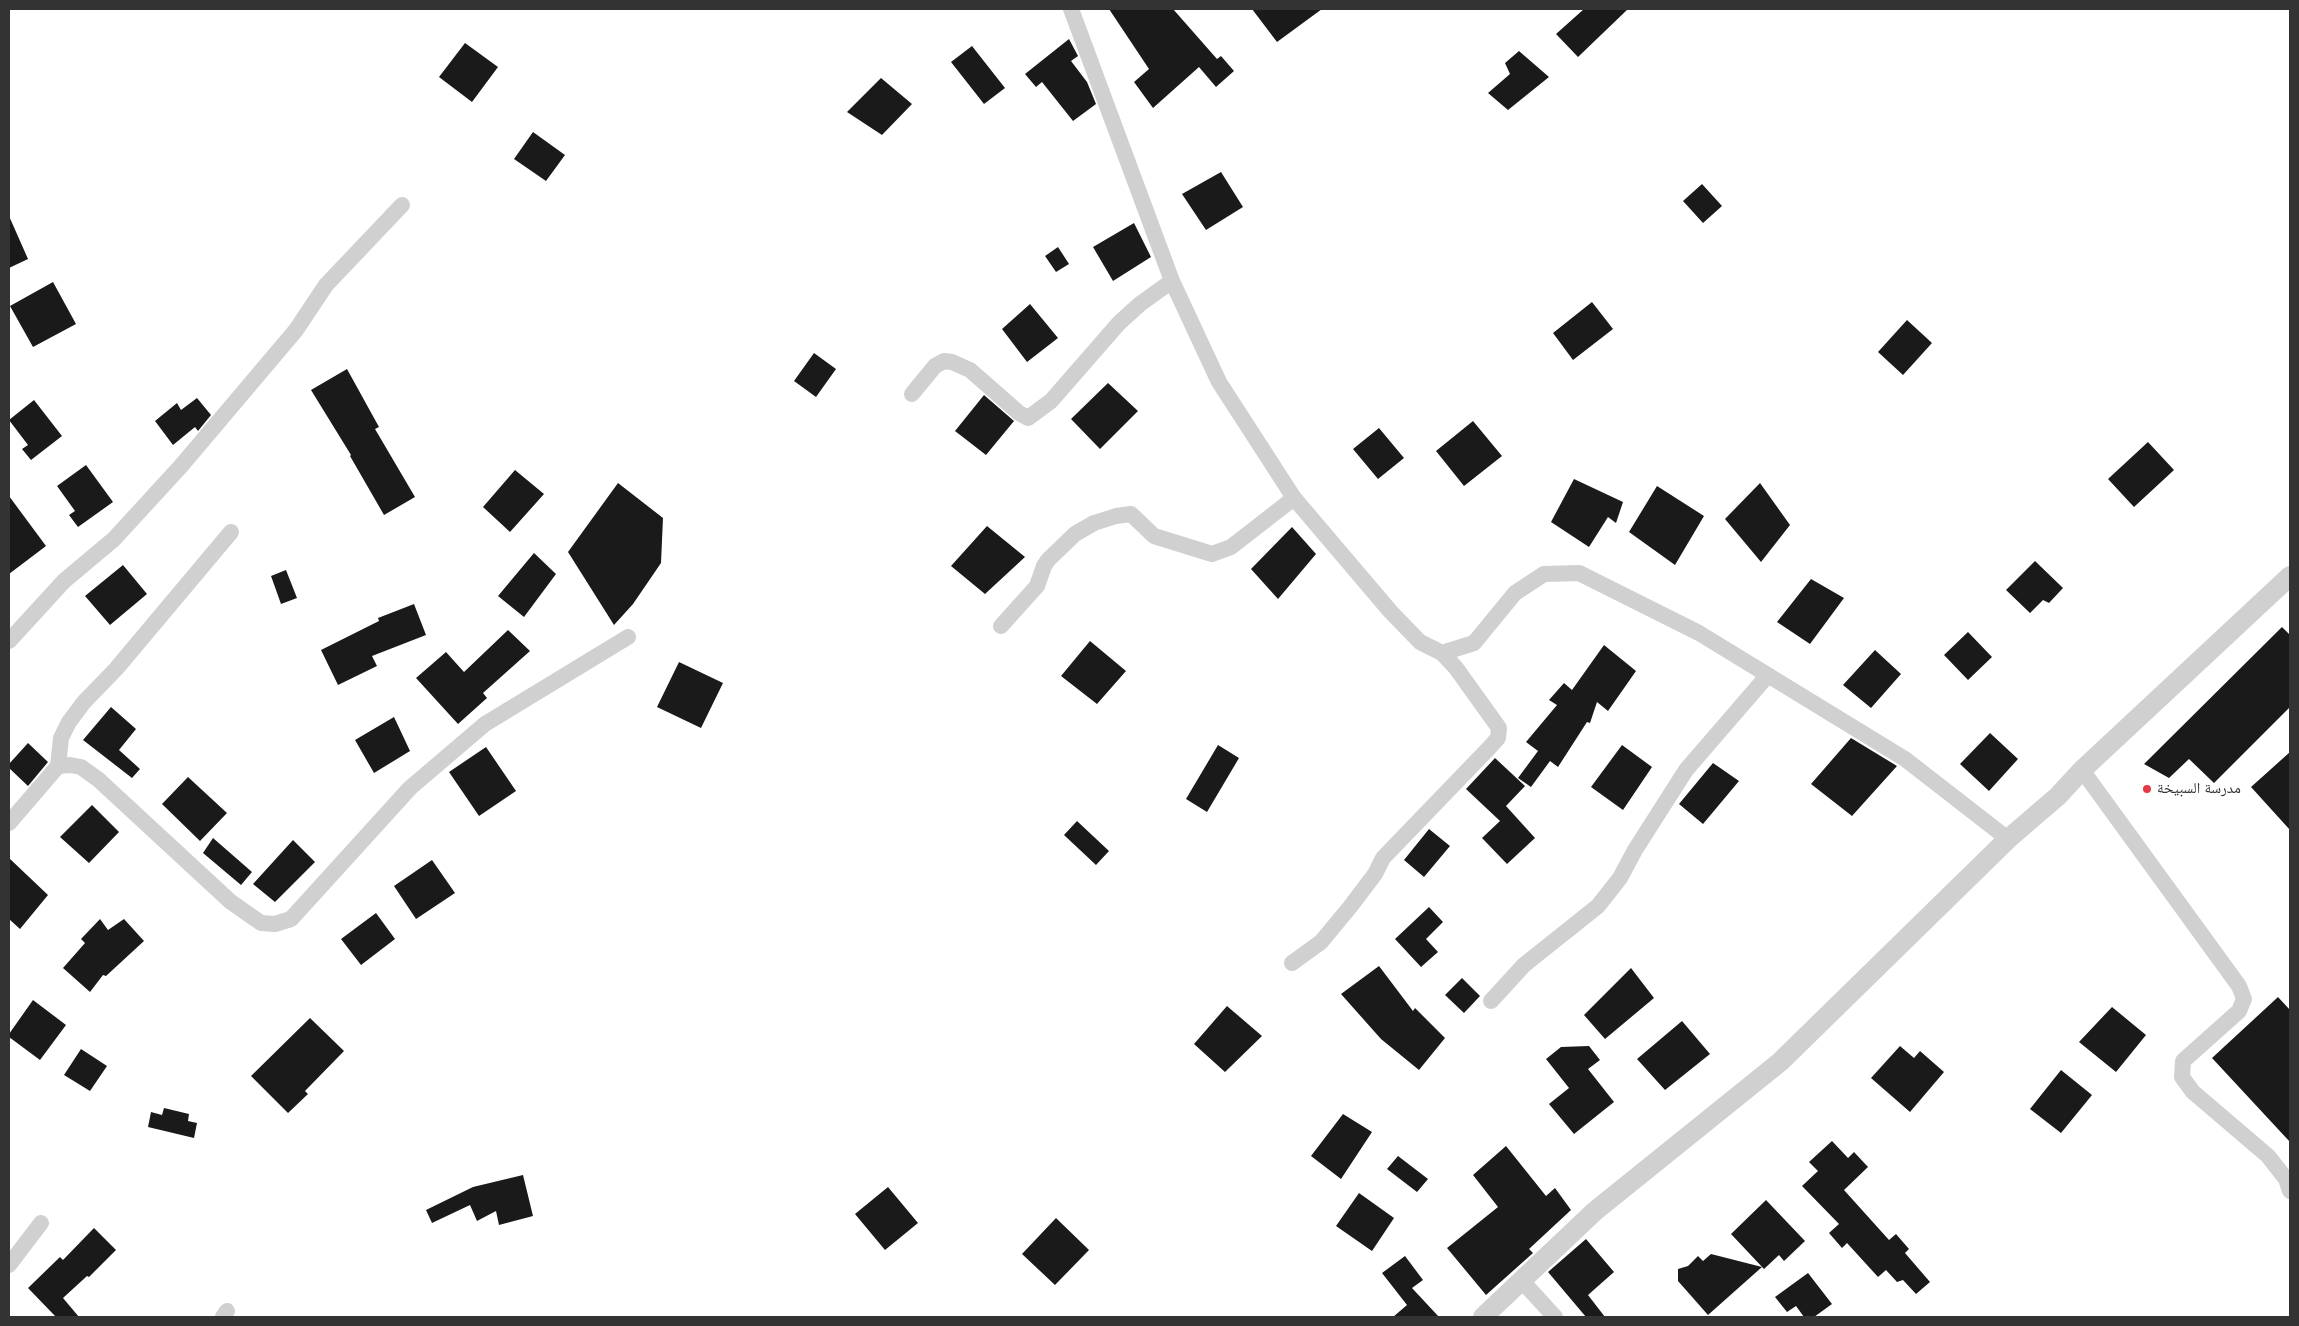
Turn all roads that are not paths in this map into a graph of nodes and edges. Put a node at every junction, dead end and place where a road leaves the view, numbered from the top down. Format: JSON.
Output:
{"nodes":[{"id":1,"x":1072,"y":9,"type":"edge"},
{"id":2,"x":402,"y":205,"type":"dead end"},
{"id":3,"x":1172,"y":281,"type":"junction"},
{"id":4,"x":912,"y":394,"type":"dead end"},
{"id":5,"x":1294,"y":498,"type":"junction"},
{"id":6,"x":231,"y":532,"type":"dead end"},
{"id":7,"x":2290,"y":576,"type":"edge"},
{"id":8,"x":1000,"y":626,"type":"dead end"},
{"id":9,"x":628,"y":637,"type":"dead end"},
{"id":10,"x":9,"y":641,"type":"edge"},
{"id":11,"x":1442,"y":652,"type":"junction"},
{"id":12,"x":1768,"y":674,"type":"junction"},
{"id":13,"x":58,"y":766,"type":"junction"},
{"id":14,"x":2082,"y":770,"type":"junction"},
{"id":15,"x":9,"y":823,"type":"edge"},
{"id":16,"x":2008,"y":839,"type":"junction"},
{"id":17,"x":1292,"y":963,"type":"dead end"},
{"id":18,"x":1491,"y":1001,"type":"dead end"},
{"id":19,"x":2290,"y":1191,"type":"edge"},
{"id":20,"x":42,"y":1223,"type":"dead end"},
{"id":21,"x":9,"y":1265,"type":"edge"},
{"id":22,"x":1522,"y":1281,"type":"junction"},
{"id":23,"x":1484,"y":1317,"type":"edge"},
{"id":24,"x":1555,"y":1317,"type":"edge"}],
"edges":[{"from":1,"to":3,"type":"street"},
{"from":2,"to":10,"type":"street"},
{"from":3,"to":4,"type":"street"},
{"from":3,"to":5,"type":"street"},
{"from":5,"to":8,"type":"street"},
{"from":5,"to":11,"type":"street"},
{"from":6,"to":13,"type":"street"},
{"from":7,"to":14,"type":"street"},
{"from":9,"to":13,"type":"street"},
{"from":11,"to":12,"type":"street"},
{"from":11,"to":17,"type":"street"},
{"from":12,"to":16,"type":"street"},
{"from":12,"to":18,"type":"street"},
{"from":13,"to":15,"type":"street"},
{"from":14,"to":16,"type":"street"},
{"from":14,"to":19,"type":"street"},
{"from":16,"to":22,"type":"street"},
{"from":20,"to":21,"type":"street"},
{"from":22,"to":23,"type":"street"},
{"from":22,"to":24,"type":"street"}]}
